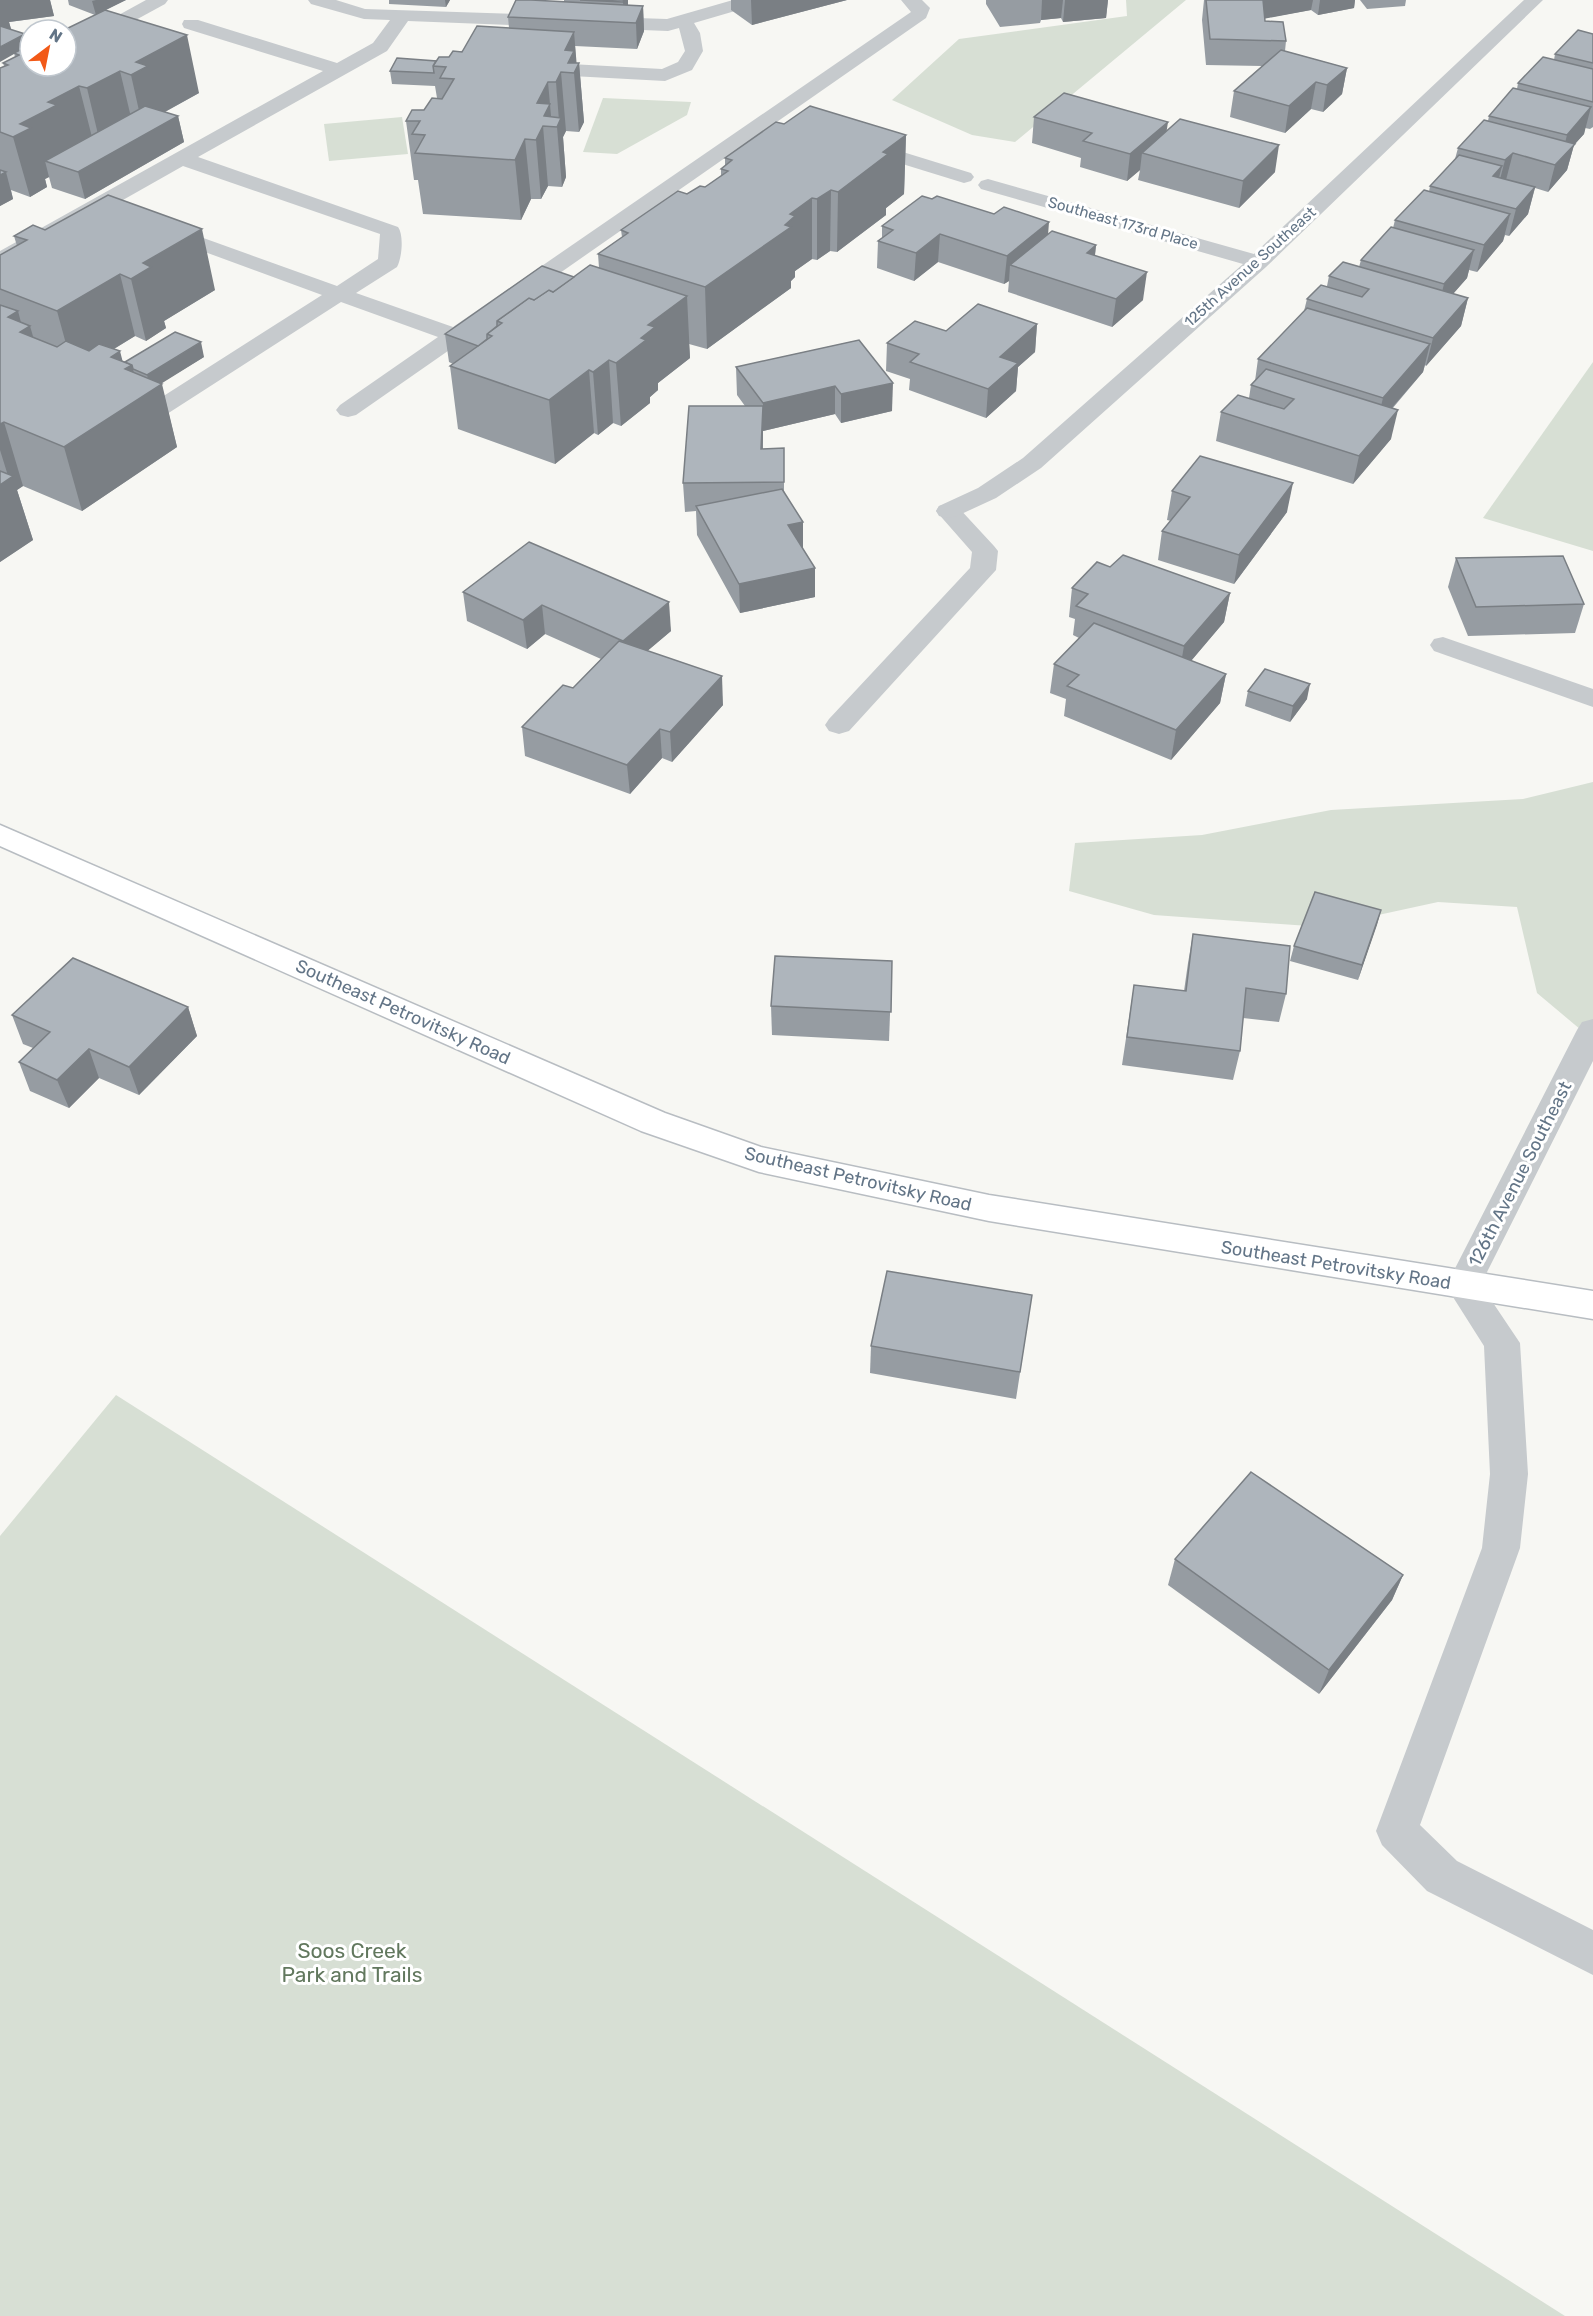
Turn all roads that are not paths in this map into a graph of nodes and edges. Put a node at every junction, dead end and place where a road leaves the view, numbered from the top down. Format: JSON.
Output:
{"nodes":[{"id":1,"x":159,"y":0,"type":"edge"},
{"id":2,"x":317,"y":0,"type":"edge"},
{"id":3,"x":753,"y":0,"type":"edge"},
{"id":4,"x":910,"y":0,"type":"edge"},
{"id":5,"x":1534,"y":0,"type":"edge"},
{"id":6,"x":403,"y":15,"type":"junction"},
{"id":7,"x":683,"y":20,"type":"junction"},
{"id":8,"x":191,"y":24,"type":"dead end"},
{"id":9,"x":78,"y":45,"type":"edge"},
{"id":10,"x":358,"y":59,"type":"junction"},
{"id":11,"x":394,"y":61,"type":"edge"},
{"id":12,"x":512,"y":67,"type":"edge"},
{"id":13,"x":338,"y":70,"type":"junction"},
{"id":14,"x":770,"y":118,"type":"junction"},
{"id":15,"x":793,"y":125,"type":"edge"},
{"id":16,"x":850,"y":142,"type":"edge"},
{"id":17,"x":181,"y":158,"type":"junction"},
{"id":18,"x":964,"y":177,"type":"dead end"},
{"id":19,"x":988,"y":185,"type":"dead end"},
{"id":20,"x":97,"y":205,"type":"junction"},
{"id":21,"x":119,"y":213,"type":"edge"},
{"id":22,"x":141,"y":221,"type":"edge"},
{"id":23,"x":0,"y":240,"type":"edge"},
{"id":24,"x":21,"y":248,"type":"junction"},
{"id":25,"x":0,"y":260,"type":"edge"},
{"id":26,"x":1258,"y":262,"type":"junction"},
{"id":27,"x":339,"y":294,"type":"junction"},
{"id":28,"x":455,"y":336,"type":"junction"},
{"id":29,"x":159,"y":410,"type":"dead end"},
{"id":30,"x":348,"y":410,"type":"dead end"},
{"id":31,"x":1443,"y":645,"type":"dead end"},
{"id":32,"x":1593,"y":698,"type":"edge"},
{"id":33,"x":839,"y":725,"type":"dead end"},
{"id":34,"x":0,"y":835,"type":"edge"},
{"id":35,"x":1593,"y":1030,"type":"edge"},
{"id":36,"x":1463,"y":1286,"type":"junction"},
{"id":37,"x":1593,"y":1305,"type":"edge"},
{"id":38,"x":1593,"y":1953,"type":"edge"}],
"edges":[{"from":1,"to":9,"type":"street"},
{"from":2,"to":6,"type":"street"},
{"from":3,"to":7,"type":"street"},
{"from":4,"to":14,"type":"street"},
{"from":5,"to":26,"type":"street","name":"125th Avenue Southeast"},
{"from":6,"to":7,"type":"street"},
{"from":6,"to":10,"type":"street"},
{"from":7,"to":12,"type":"street"},
{"from":8,"to":13,"type":"street"},
{"from":10,"to":11,"type":"street"},
{"from":10,"to":13,"type":"street"},
{"from":13,"to":17,"type":"street"},
{"from":14,"to":15,"type":"street"},
{"from":14,"to":28,"type":"street"},
{"from":16,"to":18,"type":"street"},
{"from":17,"to":20,"type":"street"},
{"from":17,"to":27,"type":"street"},
{"from":19,"to":26,"type":"street","name":"Southeast 173rd Place"},
{"from":20,"to":21,"type":"street"},
{"from":20,"to":24,"type":"street"},
{"from":22,"to":27,"type":"street"},
{"from":23,"to":24,"type":"street"},
{"from":24,"to":25,"type":"street"},
{"from":26,"to":33,"type":"street","name":"125th Avenue Southeast"},
{"from":27,"to":28,"type":"street"},
{"from":27,"to":29,"type":"street"},
{"from":28,"to":30,"type":"street"},
{"from":31,"to":32,"type":"street"},
{"from":34,"to":36,"type":"main road","name":"Southeast Petrovitsky Road"},
{"from":35,"to":36,"type":"street","name":"126th Avenue Southeast"},
{"from":36,"to":37,"type":"main road","name":"Southeast Petrovitsky Road"},
{"from":36,"to":38,"type":"street"}]}
